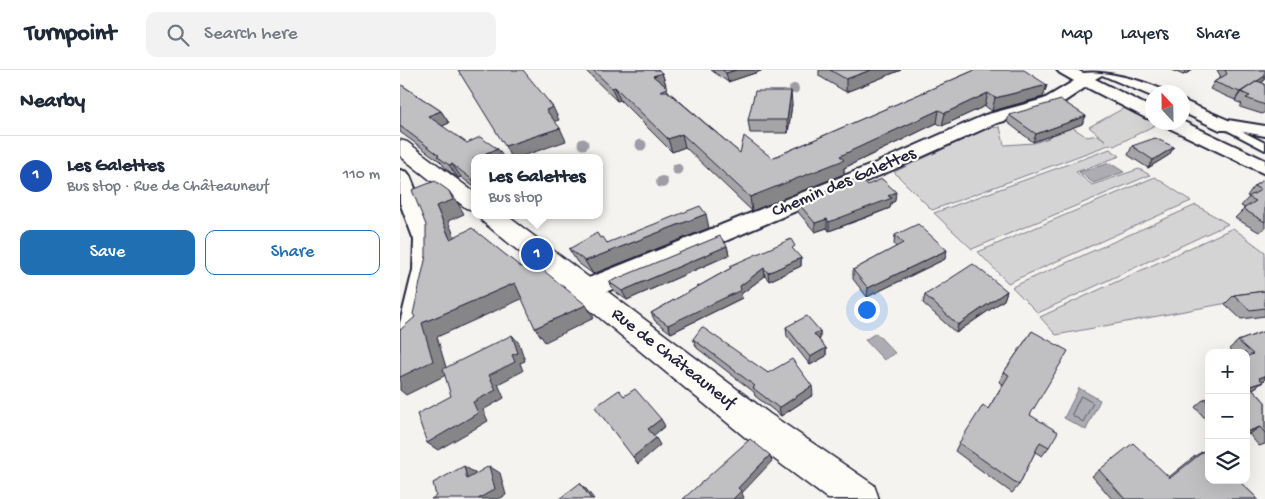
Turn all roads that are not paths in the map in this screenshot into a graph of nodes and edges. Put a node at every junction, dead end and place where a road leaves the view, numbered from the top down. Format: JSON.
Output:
{"nodes":[{"id":1,"x":1065,"y":70,"type":"edge"},
{"id":2,"x":1104,"y":70,"type":"edge"},
{"id":3,"x":1092,"y":76,"type":"edge"},
{"id":4,"x":1145,"y":88,"type":"edge"},
{"id":5,"x":1190,"y":109,"type":"edge"},
{"id":6,"x":1145,"y":110,"type":"edge"},
{"id":7,"x":1226,"y":126,"type":"junction"},
{"id":8,"x":1187,"y":130,"type":"edge"},
{"id":9,"x":1265,"y":131,"type":"edge"},
{"id":10,"x":1265,"y":147,"type":"edge"},
{"id":11,"x":405,"y":157,"type":"edge"},
{"id":12,"x":1265,"y":168,"type":"edge"},
{"id":13,"x":400,"y":176,"type":"edge"},
{"id":14,"x":471,"y":201,"type":"edge"},
{"id":15,"x":495,"y":219,"type":"edge"},
{"id":16,"x":585,"y":290,"type":"junction"},
{"id":17,"x":400,"y":338,"type":"edge"},
{"id":18,"x":860,"y":499,"type":"edge"}],
"edges":[{"from":1,"to":3,"type":"street"},
{"from":2,"to":4,"type":"street"},
{"from":3,"to":6,"type":"street"},
{"from":3,"to":16,"type":"street","name":"Chemin des Galettes"},
{"from":5,"to":7,"type":"street"},
{"from":7,"to":9,"type":"street"},
{"from":7,"to":10,"type":"lane"},
{"from":8,"to":12,"type":"street"},
{"from":11,"to":14,"type":"main road"},
{"from":13,"to":17,"type":"street"},
{"from":15,"to":16,"type":"main road","name":"Rue de Châteauneuf"},
{"from":16,"to":18,"type":"main road","name":"Rue de Châteauneuf"}]}
